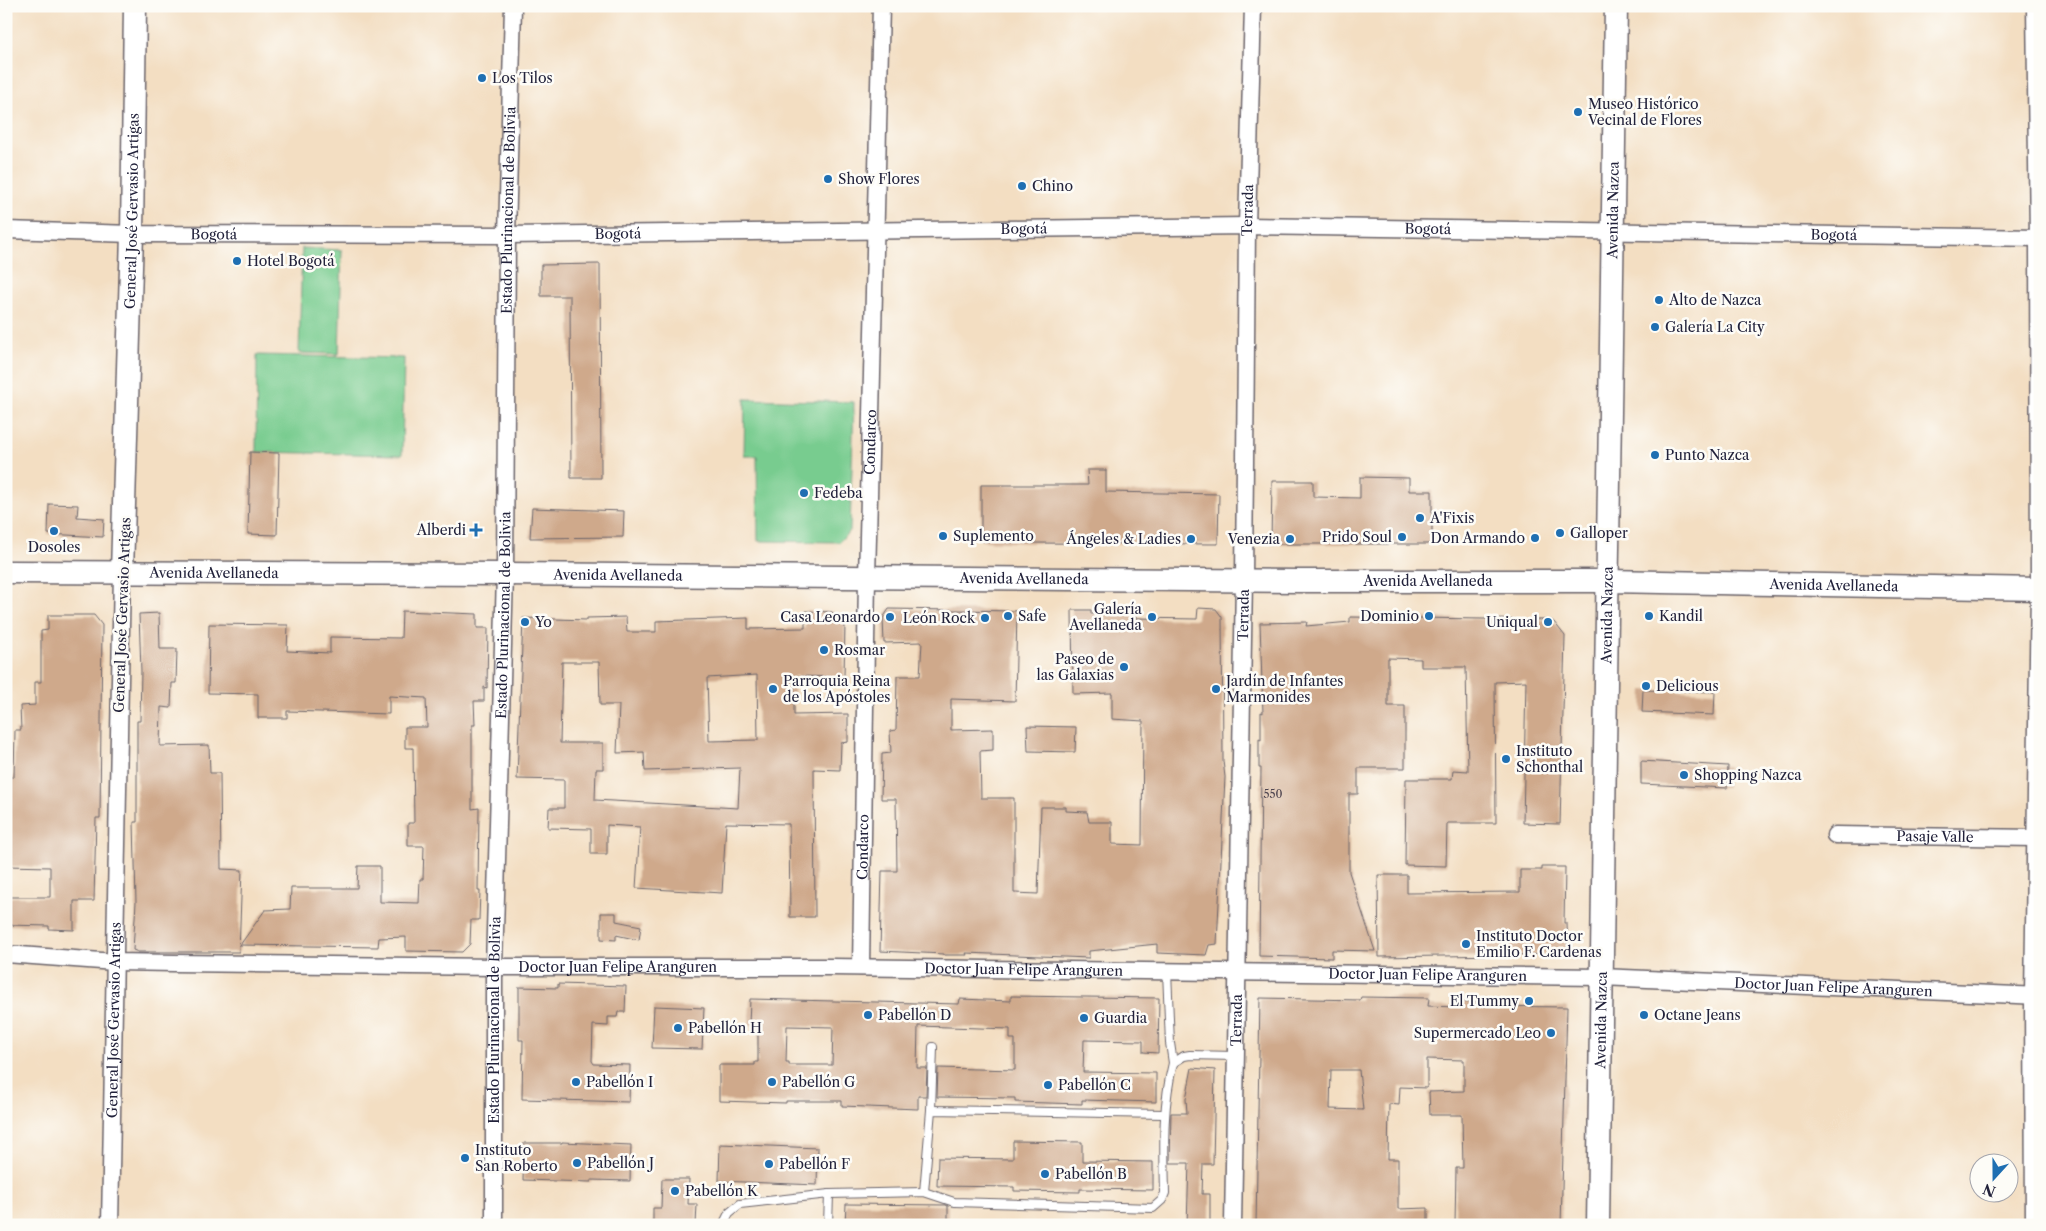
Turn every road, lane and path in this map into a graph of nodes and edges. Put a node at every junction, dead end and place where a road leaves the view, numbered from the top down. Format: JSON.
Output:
{"nodes":[{"id":1,"x":135,"y":6,"type":"edge"},
{"id":2,"x":513,"y":6,"type":"edge"},
{"id":3,"x":881,"y":6,"type":"edge"},
{"id":4,"x":1253,"y":6,"type":"edge"},
{"id":5,"x":1616,"y":6,"type":"edge"},
{"id":6,"x":2035,"y":6,"type":"edge"},
{"id":7,"x":1247,"y":226,"type":"junction"},
{"id":8,"x":875,"y":229,"type":"junction"},
{"id":9,"x":6,"y":230,"type":"edge"},
{"id":10,"x":1612,"y":232,"type":"junction"},
{"id":11,"x":132,"y":234,"type":"junction"},
{"id":12,"x":507,"y":235,"type":"junction"},
{"id":13,"x":2039,"y":238,"type":"edge"},
{"id":14,"x":6,"y":572,"type":"edge"},
{"id":15,"x":122,"y":572,"type":"junction"},
{"id":16,"x":505,"y":574,"type":"junction"},
{"id":17,"x":867,"y":578,"type":"junction"},
{"id":18,"x":1244,"y":580,"type":"junction"},
{"id":19,"x":1606,"y":581,"type":"junction"},
{"id":20,"x":2039,"y":588,"type":"edge"},
{"id":21,"x":1835,"y":835,"type":"dead end"},
{"id":22,"x":2036,"y":838,"type":"junction"},
{"id":23,"x":6,"y":954,"type":"edge"},
{"id":24,"x":115,"y":962,"type":"junction"},
{"id":25,"x":494,"y":967,"type":"junction"},
{"id":26,"x":862,"y":967,"type":"junction"},
{"id":27,"x":1168,"y":970,"type":"junction"},
{"id":28,"x":1238,"y":971,"type":"junction"},
{"id":29,"x":1601,"y":977,"type":"junction"},
{"id":30,"x":2037,"y":996,"type":"edge"},
{"id":31,"x":933,"y":1047,"type":"dead end"},
{"id":32,"x":1235,"y":1056,"type":"junction"},
{"id":33,"x":1173,"y":1063,"type":"junction"},
{"id":34,"x":931,"y":1110,"type":"junction"},
{"id":35,"x":1164,"y":1114,"type":"junction"},
{"id":36,"x":924,"y":1192,"type":"junction"},
{"id":37,"x":829,"y":1194,"type":"junction"},
{"id":38,"x":110,"y":1225,"type":"edge"},
{"id":39,"x":494,"y":1225,"type":"edge"},
{"id":40,"x":723,"y":1225,"type":"edge"},
{"id":41,"x":828,"y":1225,"type":"edge"},
{"id":42,"x":1232,"y":1225,"type":"edge"},
{"id":43,"x":1598,"y":1225,"type":"edge"},
{"id":44,"x":2034,"y":1225,"type":"edge"}],
"edges":[{"from":1,"to":11,"type":"main road","name":"General José Gervasio Artigas"},
{"from":2,"to":12,"type":"street","name":"Estado Plurinacional de Bolivia"},
{"from":3,"to":8,"type":"street","name":"Condarco"},
{"from":4,"to":7,"type":"street","name":"Terrada"},
{"from":5,"to":10,"type":"main road","name":"Avenida Nazca"},
{"from":6,"to":13,"type":"street"},
{"from":7,"to":8,"type":"street","name":"Bogotá"},
{"from":7,"to":10,"type":"street","name":"Bogotá"},
{"from":7,"to":18,"type":"street","name":"Terrada"},
{"from":8,"to":12,"type":"street","name":"Bogotá"},
{"from":8,"to":17,"type":"street","name":"Condarco"},
{"from":9,"to":11,"type":"street","name":"Bogotá"},
{"from":10,"to":13,"type":"street","name":"Bogotá"},
{"from":10,"to":19,"type":"main road","name":"Avenida Nazca"},
{"from":11,"to":12,"type":"street","name":"Bogotá"},
{"from":11,"to":15,"type":"main road","name":"General José Gervasio Artigas"},
{"from":12,"to":16,"type":"street","name":"Estado Plurinacional de Bolivia"},
{"from":13,"to":20,"type":"street"},
{"from":14,"to":15,"type":"main road","name":"Avenida Avellaneda"},
{"from":15,"to":16,"type":"main road","name":"Avenida Avellaneda"},
{"from":15,"to":24,"type":"street","name":"General José Gervasio Artigas"},
{"from":16,"to":17,"type":"main road","name":"Avenida Avellaneda"},
{"from":16,"to":25,"type":"street","name":"Estado Plurinacional de Bolivia"},
{"from":17,"to":18,"type":"main road","name":"Avenida Avellaneda"},
{"from":17,"to":26,"type":"street","name":"Condarco"},
{"from":18,"to":19,"type":"main road","name":"Avenida Avellaneda"},
{"from":18,"to":28,"type":"street","name":"Terrada"},
{"from":19,"to":20,"type":"main road","name":"Avenida Avellaneda"},
{"from":19,"to":29,"type":"main road","name":"Avenida Nazca"},
{"from":20,"to":22,"type":"street"},
{"from":21,"to":22,"type":"street","name":"Pasaje Valle"},
{"from":22,"to":30,"type":"street"},
{"from":23,"to":24,"type":"street","name":"Doctor Juan Felipe Aranguren"},
{"from":24,"to":25,"type":"street","name":"Doctor Juan Felipe Aranguren"},
{"from":24,"to":38,"type":"street","name":"General José Gervasio Artigas"},
{"from":25,"to":26,"type":"street","name":"Doctor Juan Felipe Aranguren"},
{"from":25,"to":39,"type":"street","name":"Estado Plurinacional de Bolivia"},
{"from":26,"to":27,"type":"street","name":"Doctor Juan Felipe Aranguren"},
{"from":27,"to":28,"type":"street","name":"Doctor Juan Felipe Aranguren"},
{"from":27,"to":33,"type":"lane"},
{"from":28,"to":29,"type":"street","name":"Doctor Juan Felipe Aranguren"},
{"from":28,"to":32,"type":"street","name":"Terrada"},
{"from":29,"to":30,"type":"street","name":"Doctor Juan Felipe Aranguren"},
{"from":29,"to":43,"type":"main road","name":"Avenida Nazca"},
{"from":30,"to":44,"type":"street"},
{"from":31,"to":34,"type":"lane"},
{"from":32,"to":33,"type":"lane"},
{"from":32,"to":42,"type":"street","name":"Terrada"},
{"from":33,"to":35,"type":"lane"},
{"from":34,"to":35,"type":"lane"},
{"from":34,"to":36,"type":"lane"},
{"from":35,"to":36,"type":"lane"},
{"from":36,"to":37,"type":"lane"},
{"from":37,"to":40,"type":"lane"},
{"from":37,"to":41,"type":"lane"}]}
